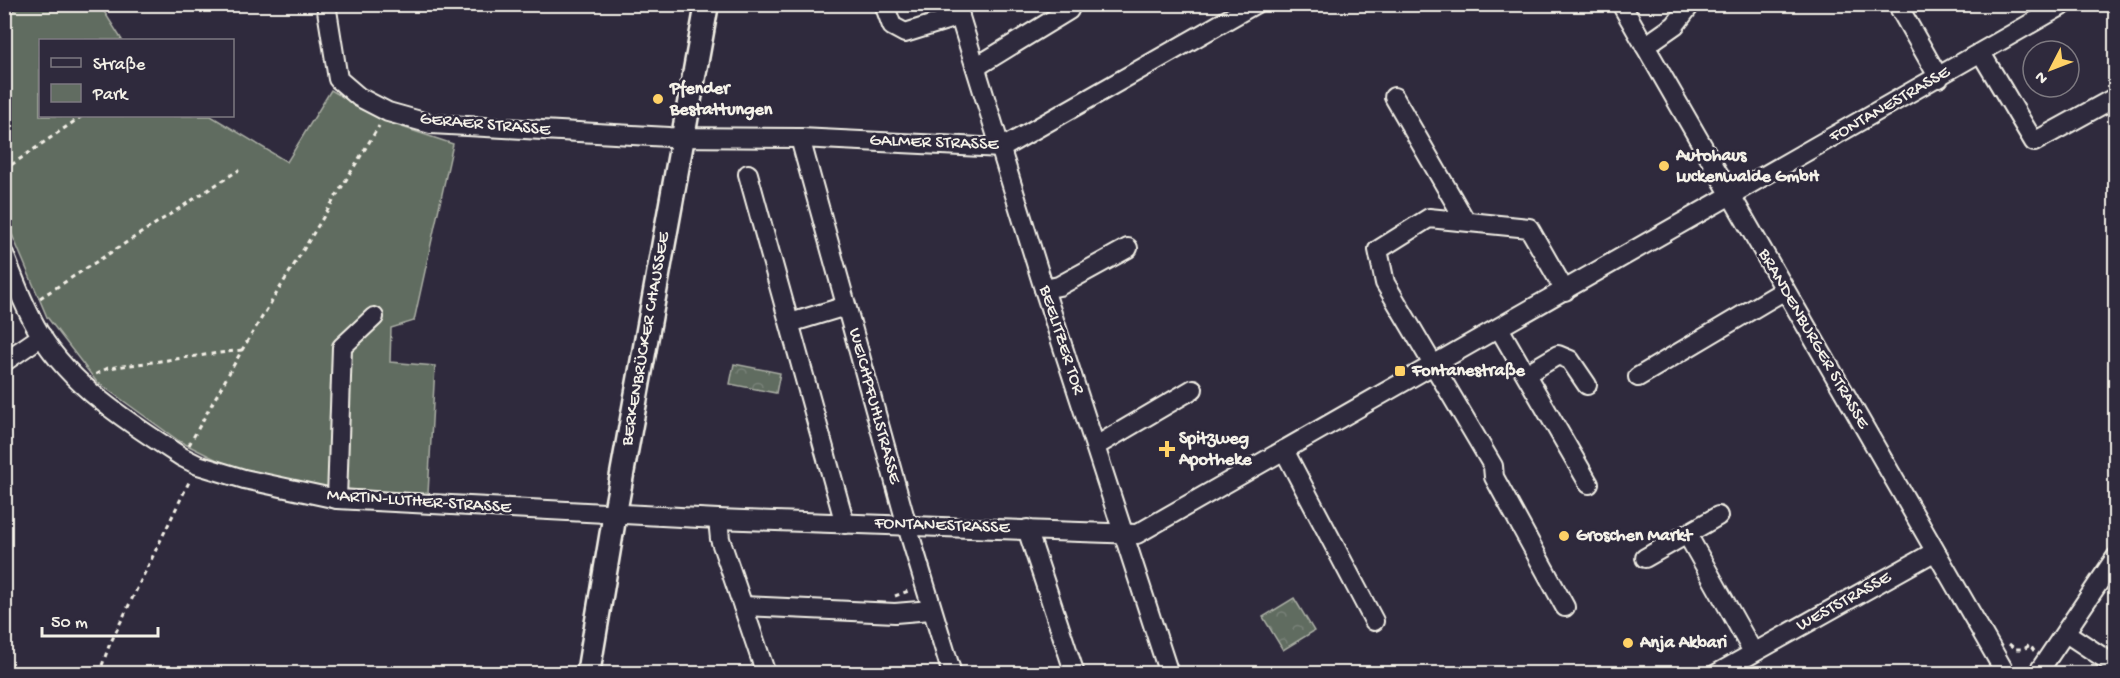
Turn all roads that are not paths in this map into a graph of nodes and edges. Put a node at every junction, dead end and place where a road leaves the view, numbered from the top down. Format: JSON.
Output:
{"nodes":[{"id":1,"x":326,"y":4,"type":"edge"},
{"id":2,"x":707,"y":4,"type":"edge"},
{"id":3,"x":884,"y":4,"type":"edge"},
{"id":4,"x":1069,"y":4,"type":"edge"},
{"id":5,"x":1621,"y":4,"type":"edge"},
{"id":6,"x":1691,"y":4,"type":"edge"},
{"id":7,"x":1897,"y":4,"type":"edge"},
{"id":8,"x":2065,"y":4,"type":"edge"},
{"id":9,"x":1252,"y":5,"type":"edge"},
{"id":10,"x":958,"y":10,"type":"edge"},
{"id":11,"x":1645,"y":46,"type":"junction"},
{"id":12,"x":1981,"y":53,"type":"junction"},
{"id":13,"x":976,"y":68,"type":"junction"},
{"id":14,"x":1939,"y":78,"type":"junction"},
{"id":15,"x":1394,"y":97,"type":"dead end"},
{"id":16,"x":2115,"y":98,"type":"edge"},
{"id":17,"x":683,"y":136,"type":"junction"},
{"id":18,"x":800,"y":138,"type":"junction"},
{"id":19,"x":1002,"y":148,"type":"junction"},
{"id":20,"x":748,"y":174,"type":"dead end"},
{"id":21,"x":1732,"y":196,"type":"junction"},
{"id":22,"x":1465,"y":220,"type":"junction"},
{"id":23,"x":1128,"y":248,"type":"dead end"},
{"id":24,"x":4,"y":254,"type":"edge"},
{"id":25,"x":1044,"y":289,"type":"junction"},
{"id":26,"x":1785,"y":290,"type":"junction"},
{"id":27,"x":1565,"y":291,"type":"junction"},
{"id":28,"x":846,"y":306,"type":"junction"},
{"id":29,"x":374,"y":317,"type":"dead end"},
{"id":30,"x":790,"y":323,"type":"junction"},
{"id":31,"x":1499,"y":328,"type":"junction"},
{"id":32,"x":42,"y":336,"type":"junction"},
{"id":33,"x":4,"y":362,"type":"edge"},
{"id":34,"x":1434,"y":365,"type":"junction"},
{"id":35,"x":1526,"y":375,"type":"junction"},
{"id":36,"x":1638,"y":377,"type":"dead end"},
{"id":37,"x":1587,"y":385,"type":"dead end"},
{"id":38,"x":1193,"y":389,"type":"dead end"},
{"id":39,"x":1096,"y":446,"type":"junction"},
{"id":40,"x":1284,"y":450,"type":"junction"},
{"id":41,"x":1589,"y":484,"type":"dead end"},
{"id":42,"x":337,"y":499,"type":"junction"},
{"id":43,"x":615,"y":513,"type":"junction"},
{"id":44,"x":1718,"y":516,"type":"dead end"},
{"id":45,"x":718,"y":519,"type":"junction"},
{"id":46,"x":845,"y":524,"type":"junction"},
{"id":47,"x":907,"y":526,"type":"junction"},
{"id":48,"x":1027,"y":529,"type":"junction"},
{"id":49,"x":1687,"y":534,"type":"junction"},
{"id":50,"x":1123,"y":535,"type":"junction"},
{"id":51,"x":1934,"y":552,"type":"junction"},
{"id":52,"x":2115,"y":557,"type":"edge"},
{"id":53,"x":1645,"y":558,"type":"dead end"},
{"id":54,"x":743,"y":606,"type":"junction"},
{"id":55,"x":1565,"y":607,"type":"dead end"},
{"id":56,"x":925,"y":611,"type":"junction"},
{"id":57,"x":1374,"y":621,"type":"dead end"},
{"id":58,"x":2066,"y":633,"type":"junction"},
{"id":59,"x":1754,"y":652,"type":"junction"},
{"id":60,"x":2115,"y":666,"type":"edge"},
{"id":61,"x":588,"y":674,"type":"edge"},
{"id":62,"x":766,"y":674,"type":"edge"},
{"id":63,"x":952,"y":674,"type":"edge"},
{"id":64,"x":1075,"y":674,"type":"edge"},
{"id":65,"x":1169,"y":674,"type":"edge"},
{"id":66,"x":1716,"y":674,"type":"edge"},
{"id":67,"x":2006,"y":674,"type":"edge"},
{"id":68,"x":2037,"y":674,"type":"edge"}],
"edges":[{"from":1,"to":17,"type":"street","name":"GERAER STRASSE"},
{"from":2,"to":17,"type":"main road","name":"BERKENBRÜCKER CHAUSSEE"},
{"from":3,"to":10,"type":"street"},
{"from":4,"to":13,"type":"street"},
{"from":5,"to":11,"type":"street","name":"BRANDENBURGER STRASSE"},
{"from":6,"to":11,"type":"street"},
{"from":7,"to":14,"type":"street"},
{"from":8,"to":12,"type":"street","name":"FONTANESTRASSE"},
{"from":9,"to":19,"type":"street","name":"GALMER STRASSE"},
{"from":10,"to":13,"type":"street","name":"BEELITZER TOR"},
{"from":11,"to":21,"type":"street","name":"BRANDENBURGER STRASSE"},
{"from":12,"to":14,"type":"street","name":"FONTANESTRASSE"},
{"from":12,"to":16,"type":"street"},
{"from":13,"to":19,"type":"street","name":"BEELITZER TOR"},
{"from":14,"to":21,"type":"street","name":"FONTANESTRASSE"},
{"from":15,"to":22,"type":"street"},
{"from":17,"to":18,"type":"street","name":"GALMER STRASSE"},
{"from":17,"to":43,"type":"main road","name":"BERKENBRÜCKER CHAUSSEE"},
{"from":18,"to":19,"type":"street","name":"GALMER STRASSE"},
{"from":18,"to":28,"type":"street","name":"WEICHPFUHLSTRASSE"},
{"from":19,"to":25,"type":"street","name":"BEELITZER TOR"},
{"from":20,"to":30,"type":"street"},
{"from":21,"to":26,"type":"street","name":"BRANDENBURGER STRASSE"},
{"from":21,"to":27,"type":"street","name":"FONTANESTRASSE"},
{"from":22,"to":27,"type":"street"},
{"from":22,"to":34,"type":"street"},
{"from":23,"to":25,"type":"street"},
{"from":24,"to":32,"type":"street","name":"MARTIN-LUTHER-STRASSE"},
{"from":25,"to":39,"type":"street","name":"BEELITZER TOR"},
{"from":26,"to":36,"type":"street"},
{"from":26,"to":51,"type":"street","name":"BRANDENBURGER STRASSE"},
{"from":27,"to":31,"type":"street","name":"FONTANESTRASSE"},
{"from":28,"to":30,"type":"street"},
{"from":28,"to":47,"type":"street","name":"WEICHPFUHLSTRASSE"},
{"from":29,"to":42,"type":"street"},
{"from":30,"to":46,"type":"street"},
{"from":31,"to":34,"type":"street","name":"FONTANESTRASSE"},
{"from":31,"to":35,"type":"street"},
{"from":32,"to":33,"type":"street"},
{"from":32,"to":42,"type":"street","name":"MARTIN-LUTHER-STRASSE"},
{"from":34,"to":40,"type":"street","name":"FONTANESTRASSE"},
{"from":34,"to":55,"type":"street"},
{"from":35,"to":37,"type":"street"},
{"from":35,"to":41,"type":"street"},
{"from":38,"to":39,"type":"street"},
{"from":39,"to":50,"type":"street","name":"BEELITZER TOR"},
{"from":40,"to":50,"type":"street","name":"FONTANESTRASSE"},
{"from":40,"to":57,"type":"street"},
{"from":42,"to":43,"type":"street","name":"MARTIN-LUTHER-STRASSE"},
{"from":43,"to":45,"type":"street","name":"FONTANESTRASSE"},
{"from":43,"to":61,"type":"main road","name":"BERKENBRÜCKER CHAUSSEE"},
{"from":44,"to":49,"type":"street"},
{"from":45,"to":46,"type":"street","name":"FONTANESTRASSE"},
{"from":45,"to":54,"type":"street"},
{"from":46,"to":47,"type":"street","name":"FONTANESTRASSE"},
{"from":47,"to":48,"type":"street","name":"FONTANESTRASSE"},
{"from":47,"to":56,"type":"street","name":"WEICHPFUHLSTRASSE"},
{"from":48,"to":50,"type":"street","name":"FONTANESTRASSE"},
{"from":48,"to":64,"type":"street"},
{"from":49,"to":53,"type":"street"},
{"from":49,"to":59,"type":"street"},
{"from":50,"to":65,"type":"street","name":"BEELITZER TOR"},
{"from":51,"to":59,"type":"street","name":"WESTSTRASSE"},
{"from":51,"to":67,"type":"street","name":"BRANDENBURGER STRASSE"},
{"from":52,"to":58,"type":"street"},
{"from":54,"to":56,"type":"street"},
{"from":54,"to":62,"type":"street"},
{"from":56,"to":63,"type":"street","name":"WEICHPFUHLSTRASSE"},
{"from":58,"to":60,"type":"street"},
{"from":58,"to":68,"type":"street"},
{"from":59,"to":66,"type":"street","name":"WESTSTRASSE"}]}
